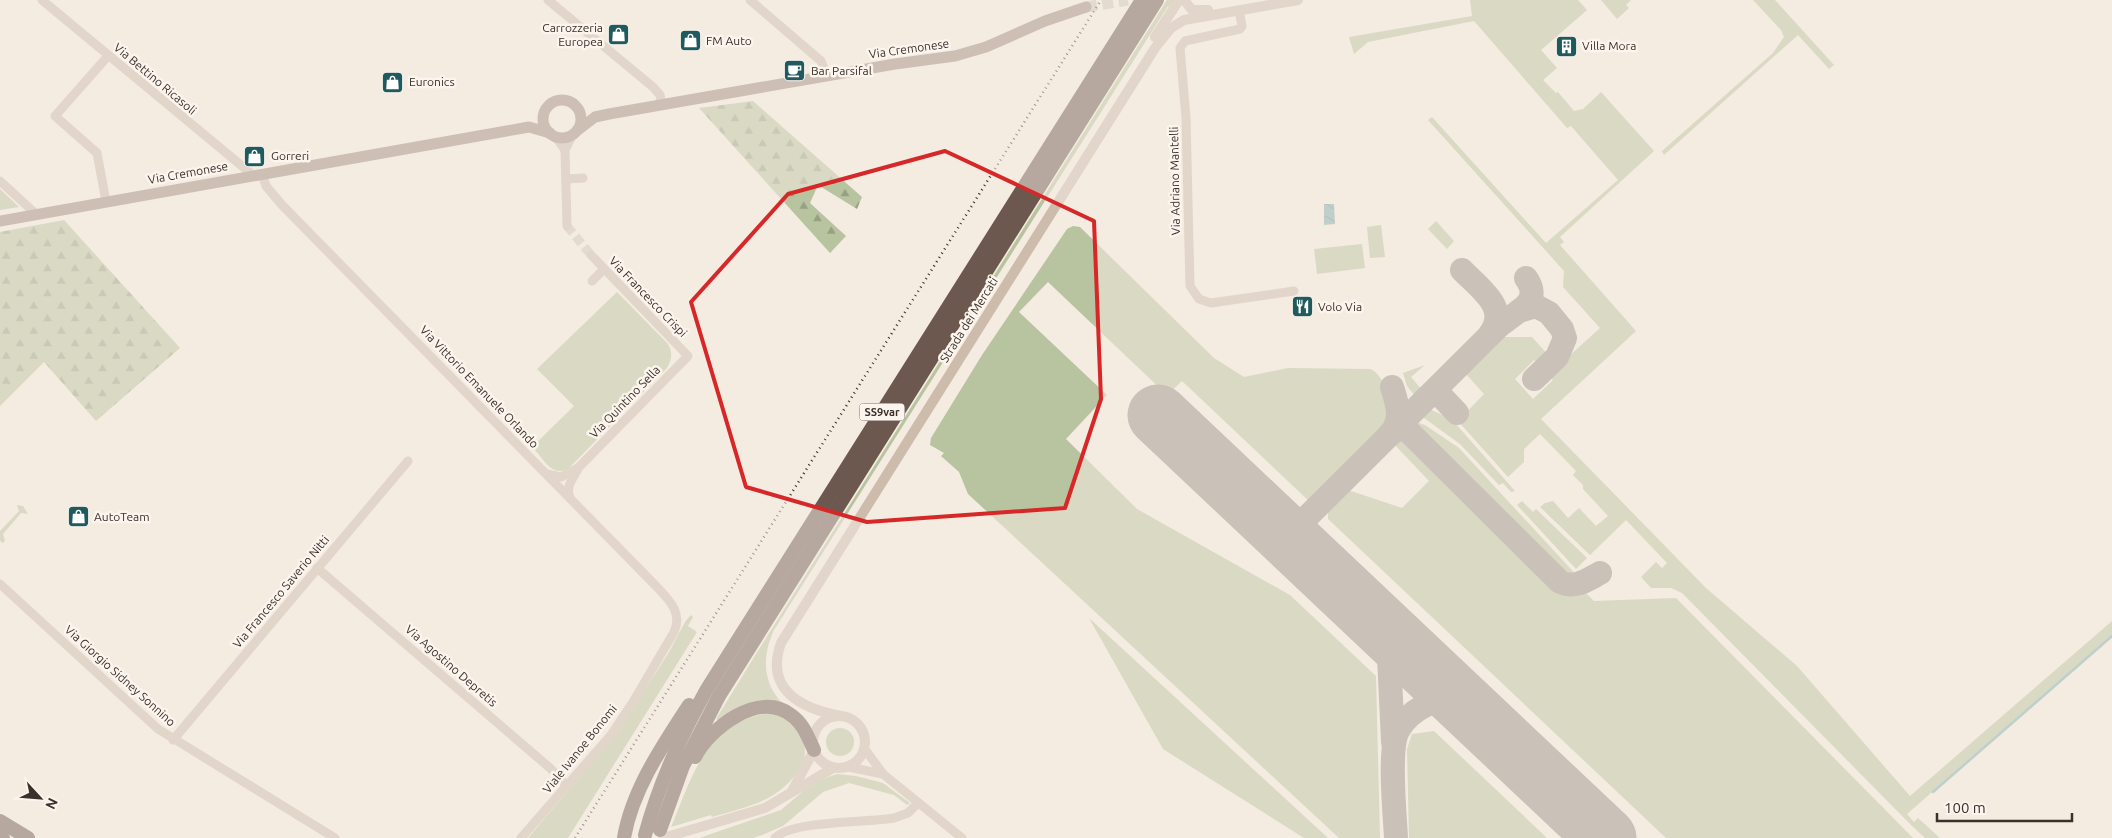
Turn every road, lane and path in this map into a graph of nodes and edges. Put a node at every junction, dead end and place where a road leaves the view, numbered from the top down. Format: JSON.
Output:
{"nodes":[{"id":1,"x":42,"y":0,"type":"edge"},
{"id":2,"x":548,"y":0,"type":"edge"},
{"id":3,"x":750,"y":0,"type":"edge"},
{"id":4,"x":1142,"y":0,"type":"edge"},
{"id":5,"x":1157,"y":0,"type":"edge"},
{"id":6,"x":1179,"y":0,"type":"edge"},
{"id":7,"x":1184,"y":0,"type":"edge"},
{"id":8,"x":1298,"y":0,"type":"edge"},
{"id":9,"x":1086,"y":7,"type":"tunnel mouth"},
{"id":10,"x":1258,"y":7,"type":"junction"},
{"id":11,"x":1239,"y":10,"type":"junction"},
{"id":12,"x":108,"y":56,"type":"junction"},
{"id":13,"x":826,"y":76,"type":"junction"},
{"id":14,"x":573,"y":102,"type":"junction"},
{"id":15,"x":662,"y":105,"type":"junction"},
{"id":16,"x":546,"y":109,"type":"junction"},
{"id":17,"x":609,"y":114,"type":"junction"},
{"id":18,"x":529,"y":127,"type":"junction"},
{"id":19,"x":575,"y":132,"type":"junction"},
{"id":20,"x":552,"y":134,"type":"junction"},
{"id":21,"x":565,"y":150,"type":"junction"},
{"id":22,"x":258,"y":175,"type":"junction"},
{"id":23,"x":583,"y":178,"type":"dead end"},
{"id":24,"x":0,"y":180,"type":"edge"},
{"id":25,"x":566,"y":180,"type":"junction"},
{"id":26,"x":106,"y":202,"type":"junction"},
{"id":27,"x":37,"y":215,"type":"junction"},
{"id":28,"x":0,"y":222,"type":"edge"},
{"id":29,"x":567,"y":226,"type":"tunnel mouth"},
{"id":30,"x":591,"y":255,"type":"tunnel mouth"},
{"id":31,"x":604,"y":269,"type":"junction"},
{"id":32,"x":592,"y":282,"type":"dead end"},
{"id":33,"x":1294,"y":291,"type":"dead end"},
{"id":34,"x":688,"y":356,"type":"joint"},
{"id":35,"x":408,"y":461,"type":"dead end"},
{"id":36,"x":580,"y":466,"type":"junction"},
{"id":37,"x":543,"y":471,"type":"junction"},
{"id":38,"x":572,"y":501,"type":"junction"},
{"id":39,"x":317,"y":568,"type":"junction"},
{"id":40,"x":0,"y":584,"type":"edge"},
{"id":41,"x":677,"y":617,"type":"joint"},
{"id":42,"x":752,"y":618,"type":"junction"},
{"id":43,"x":841,"y":716,"type":"junction"},
{"id":44,"x":173,"y":740,"type":"junction"},
{"id":45,"x":813,"y":746,"type":"junction"},
{"id":46,"x":864,"y":748,"type":"junction"},
{"id":47,"x":848,"y":767,"type":"junction"},
{"id":48,"x":834,"y":768,"type":"junction"},
{"id":49,"x":884,"y":774,"type":"junction"},
{"id":50,"x":567,"y":786,"type":"junction"},
{"id":51,"x":792,"y":791,"type":"junction"},
{"id":52,"x":918,"y":802,"type":"junction"},
{"id":53,"x":0,"y":821,"type":"edge"},
{"id":54,"x":624,"y":834,"type":"edge"},
{"id":55,"x":662,"y":834,"type":"edge"},
{"id":56,"x":645,"y":835,"type":"dead end"},
{"id":57,"x":0,"y":836,"type":"edge"},
{"id":58,"x":4,"y":838,"type":"edge"},
{"id":59,"x":28,"y":838,"type":"edge"},
{"id":60,"x":335,"y":838,"type":"edge"},
{"id":61,"x":522,"y":838,"type":"edge"},
{"id":62,"x":775,"y":838,"type":"edge"},
{"id":63,"x":962,"y":838,"type":"edge"}],
"edges":[{"from":1,"to":12,"type":"street","name":"Via Bettino Ricasoli"},
{"from":2,"to":15,"type":"street"},
{"from":3,"to":13,"type":"street"},
{"from":4,"to":42,"type":"highway","number":"SS9var"},
{"from":5,"to":55,"type":"highway","number":"SS9var"},
{"from":6,"to":45,"type":"street","name":"Strada dei Mercati"},
{"from":7,"to":10,"type":"street"},
{"from":8,"to":10,"type":"street","name":"Strada dei Mercati"},
{"from":9,"to":13,"type":"main road","name":"Via Cremonese"},
{"from":10,"to":11,"type":"street","name":"Strada dei Mercati"},
{"from":11,"to":33,"type":"street","name":"Via Adriano Mantelli"},
{"from":11,"to":43,"type":"street","name":"Strada dei Mercati"},
{"from":12,"to":22,"type":"street","name":"Via Bettino Ricasoli"},
{"from":12,"to":26,"type":"street"},
{"from":13,"to":15,"type":"main road","name":"Via Cremonese"},
{"from":14,"to":16,"type":"main road"},
{"from":14,"to":17,"type":"main road"},
{"from":14,"to":19,"type":"main road"},
{"from":15,"to":17,"type":"main road","name":"Via Cremonese"},
{"from":16,"to":18,"type":"main road"},
{"from":16,"to":20,"type":"main road"},
{"from":17,"to":19,"type":"main road"},
{"from":18,"to":20,"type":"main road"},
{"from":18,"to":22,"type":"main road","name":"Via Cremonese"},
{"from":19,"to":20,"type":"main road"},
{"from":19,"to":21,"type":"street"},
{"from":20,"to":21,"type":"street"},
{"from":21,"to":25,"type":"street"},
{"from":22,"to":26,"type":"main road","name":"Via Cremonese"},
{"from":22,"to":37,"type":"street","name":"Via Vittorio Emanuele Orlando"},
{"from":23,"to":25,"type":"street"},
{"from":24,"to":27,"type":"street"},
{"from":25,"to":29,"type":"street"},
{"from":26,"to":27,"type":"main road","name":"Via Cremonese"},
{"from":27,"to":28,"type":"main road","name":"Via Cremonese"},
{"from":30,"to":31,"type":"street","name":"Via Francesco Crispi"},
{"from":31,"to":32,"type":"street"},
{"from":31,"to":34,"type":"street","name":"Via Francesco Crispi"},
{"from":34,"to":36,"type":"street","name":"Via Quintino Sella"},
{"from":35,"to":39,"type":"street","name":"Via Francesco Saverio Nitti"},
{"from":36,"to":37,"type":"street","name":"Via Quintino Sella"},
{"from":36,"to":38,"type":"street","name":"Via Quintino Sella"},
{"from":37,"to":38,"type":"street","name":"Via Vittorio Emanuele Orlando"},
{"from":38,"to":41,"type":"street","name":"Via Vittorio Emanuele Orlando"},
{"from":39,"to":44,"type":"street","name":"Via Francesco Saverio Nitti"},
{"from":39,"to":50,"type":"street","name":"Via Agostino Depretis"},
{"from":40,"to":44,"type":"street","name":"Via Giorgio Sidney Sonnino"},
{"from":41,"to":50,"type":"street","name":"Viale Ivanoe Bonomi"},
{"from":42,"to":54,"type":"highway"},
{"from":42,"to":56,"type":"highway","number":"SS9var"},
{"from":43,"to":45,"type":"street"},
{"from":43,"to":46,"type":"street","name":"Strada dei Mercati"},
{"from":44,"to":60,"type":"street","name":"Via Giorgio Sidney Sonnino"},
{"from":45,"to":48,"type":"street","name":"Strada dei Mercati"},
{"from":45,"to":51,"type":"street"},
{"from":45,"to":55,"type":"highway"},
{"from":46,"to":47,"type":"street"},
{"from":46,"to":49,"type":"street"},
{"from":47,"to":48,"type":"street"},
{"from":47,"to":49,"type":"street"},
{"from":48,"to":51,"type":"street"},
{"from":49,"to":52,"type":"street"},
{"from":50,"to":61,"type":"street","name":"Viale Ivanoe Bonomi"},
{"from":51,"to":55,"type":"street"},
{"from":52,"to":62,"type":"street"},
{"from":52,"to":63,"type":"street"},
{"from":53,"to":59,"type":"highway"},
{"from":57,"to":58,"type":"highway"}]}
